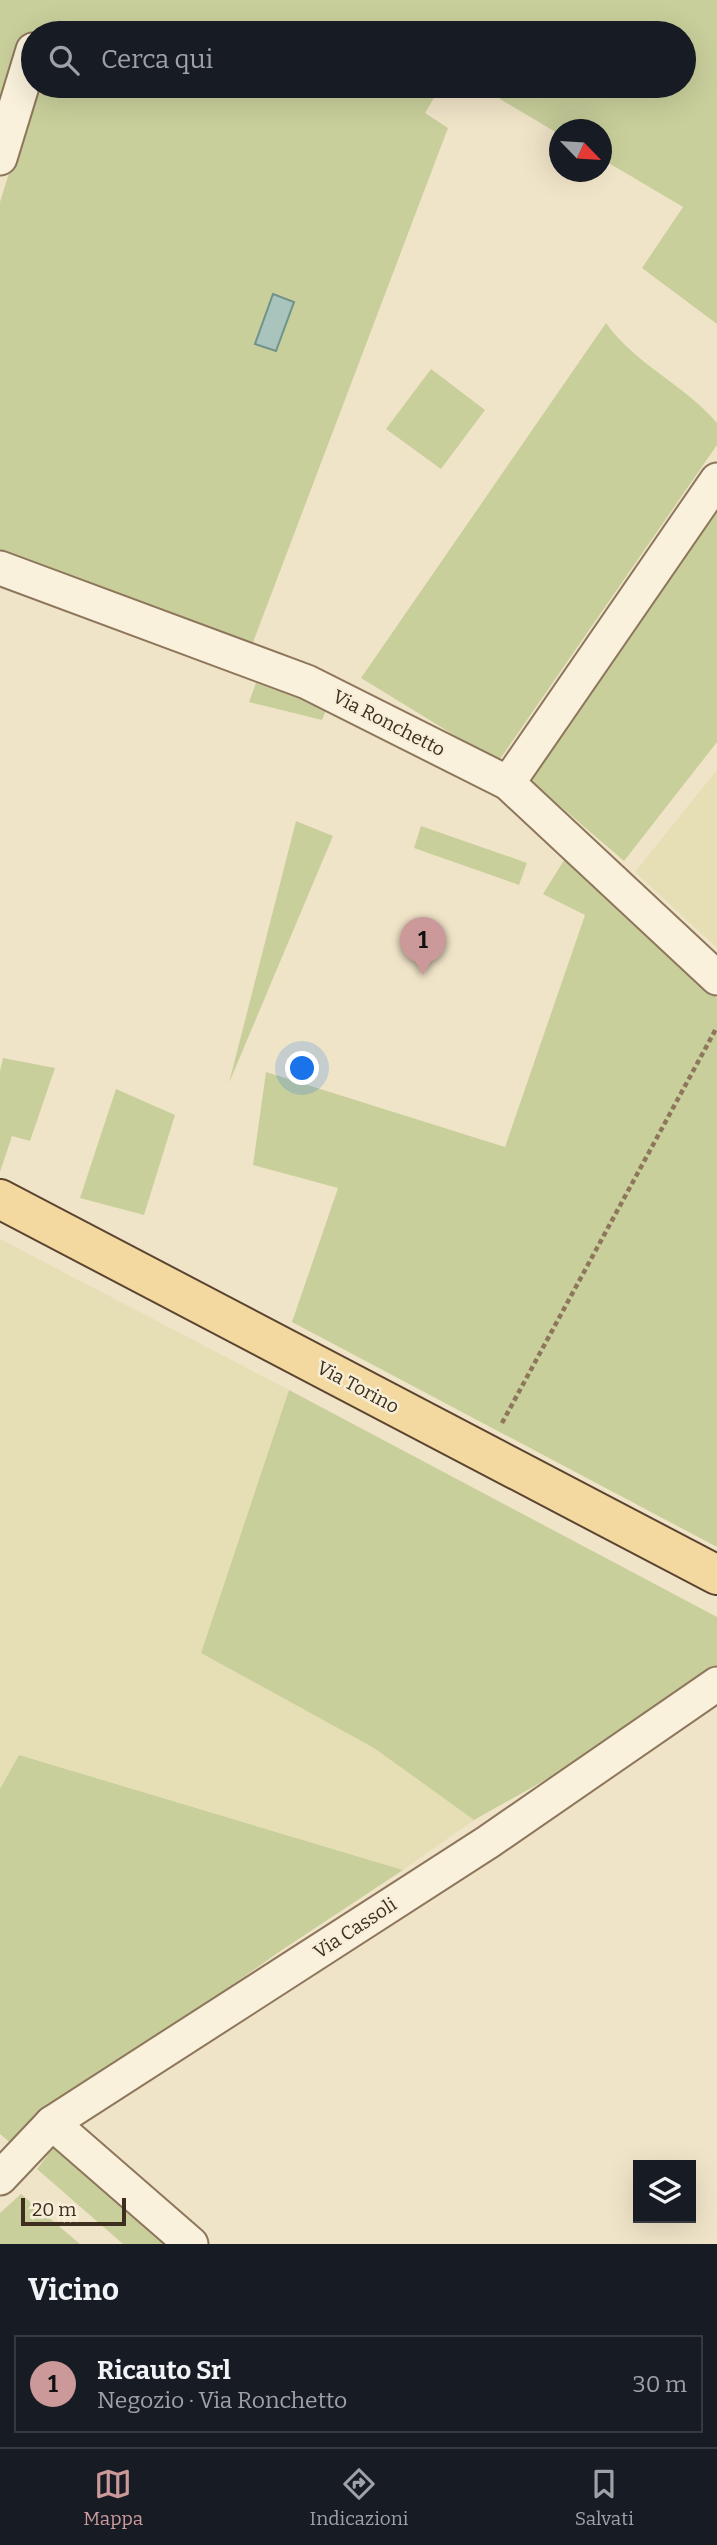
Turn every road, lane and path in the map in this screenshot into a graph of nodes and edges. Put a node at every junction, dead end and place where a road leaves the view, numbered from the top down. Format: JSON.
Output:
{"nodes":[{"id":1,"x":21,"y":89,"type":"edge"},
{"id":2,"x":0,"y":158,"type":"edge"},
{"id":3,"x":717,"y":480,"type":"edge"},
{"id":4,"x":0,"y":568,"type":"edge"},
{"id":5,"x":508,"y":783,"type":"junction"},
{"id":6,"x":717,"y":978,"type":"edge"},
{"id":7,"x":717,"y":1027,"type":"edge"},
{"id":8,"x":0,"y":1199,"type":"edge"},
{"id":9,"x":485,"y":1453,"type":"junction"},
{"id":10,"x":717,"y":1575,"type":"edge"},
{"id":11,"x":717,"y":1684,"type":"edge"},
{"id":12,"x":52,"y":2123,"type":"junction"},
{"id":13,"x":0,"y":2178,"type":"edge"},
{"id":14,"x":191,"y":2244,"type":"edge"}],
"edges":[{"from":1,"to":2,"type":"street"},
{"from":3,"to":5,"type":"street"},
{"from":4,"to":5,"type":"street","name":"Via Ronchetto"},
{"from":5,"to":6,"type":"street","name":"Via Ronchetto"},
{"from":7,"to":9,"type":"path"},
{"from":8,"to":9,"type":"main road","name":"Via Torino"},
{"from":9,"to":10,"type":"main road","name":"Via Torino"},
{"from":11,"to":12,"type":"street","name":"Via Cassoli"},
{"from":12,"to":13,"type":"street","name":"Via Cassoli"},
{"from":12,"to":14,"type":"street"}]}
